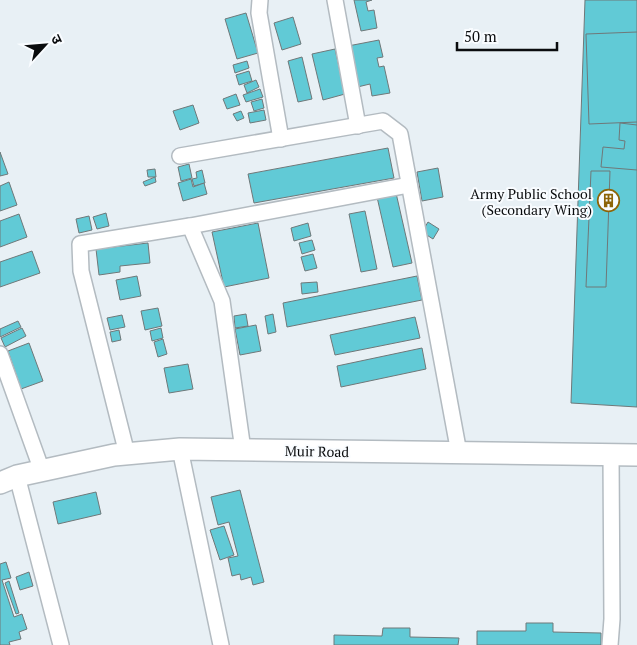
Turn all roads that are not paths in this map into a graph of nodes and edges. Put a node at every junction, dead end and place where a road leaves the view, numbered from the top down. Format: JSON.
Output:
{"nodes":[{"id":1,"x":260,"y":0,"type":"edge"},
{"id":2,"x":334,"y":0,"type":"edge"},
{"id":3,"x":358,"y":126,"type":"junction"},
{"id":4,"x":281,"y":139,"type":"junction"},
{"id":5,"x":180,"y":156,"type":"dead end"},
{"id":6,"x":410,"y":185,"type":"junction"},
{"id":7,"x":190,"y":226,"type":"junction"},
{"id":8,"x":0,"y":354,"type":"edge"},
{"id":9,"x":180,"y":449,"type":"junction"},
{"id":10,"x":243,"y":450,"type":"junction"},
{"id":11,"x":459,"y":453,"type":"junction"},
{"id":12,"x":127,"y":454,"type":"junction"},
{"id":13,"x":611,"y":454,"type":"junction"},
{"id":14,"x":637,"y":455,"type":"edge"},
{"id":15,"x":42,"y":471,"type":"junction"},
{"id":16,"x":9,"y":480,"type":"edge"},
{"id":17,"x":61,"y":645,"type":"edge"},
{"id":18,"x":221,"y":645,"type":"edge"},
{"id":19,"x":610,"y":645,"type":"edge"}],
"edges":[{"from":1,"to":4,"type":"street"},
{"from":2,"to":3,"type":"street"},
{"from":3,"to":4,"type":"street"},
{"from":3,"to":6,"type":"street"},
{"from":4,"to":5,"type":"street"},
{"from":6,"to":7,"type":"street"},
{"from":6,"to":11,"type":"street"},
{"from":7,"to":10,"type":"street"},
{"from":7,"to":12,"type":"street"},
{"from":8,"to":15,"type":"street"},
{"from":9,"to":10,"type":"main road","name":"Muir Road"},
{"from":9,"to":12,"type":"main road","name":"Muir Road"},
{"from":9,"to":18,"type":"street"},
{"from":10,"to":11,"type":"main road","name":"Muir Road"},
{"from":11,"to":13,"type":"main road","name":"Muir Road"},
{"from":12,"to":15,"type":"main road","name":"Muir Road"},
{"from":13,"to":14,"type":"main road","name":"Muir Road"},
{"from":13,"to":19,"type":"street"},
{"from":15,"to":16,"type":"main road","name":"Muir Road"},
{"from":16,"to":17,"type":"street"}]}
